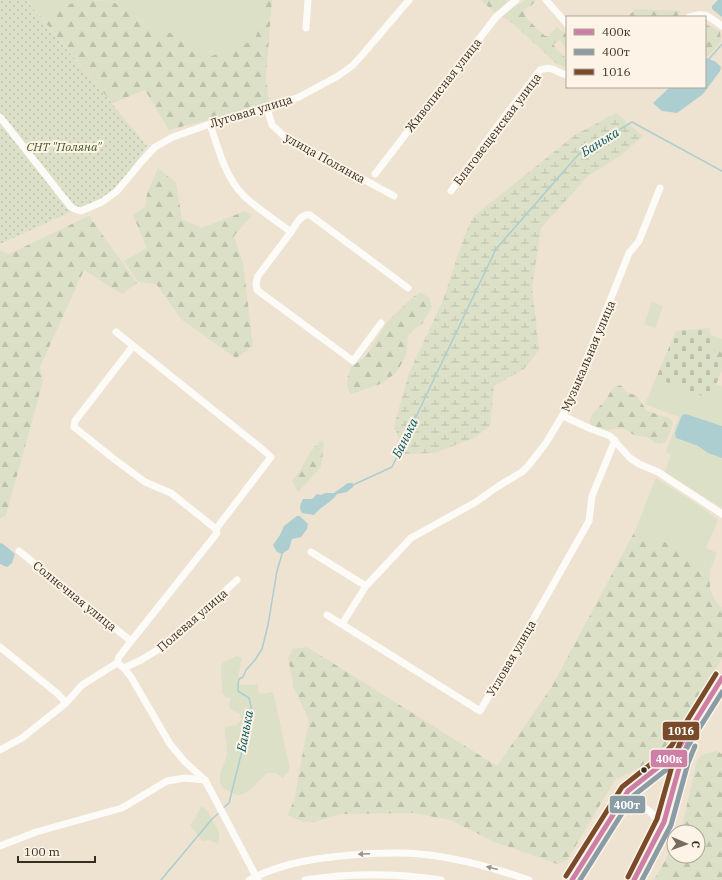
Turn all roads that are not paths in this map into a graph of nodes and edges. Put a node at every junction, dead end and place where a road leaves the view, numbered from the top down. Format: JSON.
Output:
{"nodes":[{"id":1,"x":308,"y":0,"type":"edge"},
{"id":2,"x":409,"y":0,"type":"edge"},
{"id":3,"x":516,"y":0,"type":"edge"},
{"id":4,"x":546,"y":0,"type":"edge"},
{"id":5,"x":692,"y":16,"type":"edge"},
{"id":6,"x":566,"y":23,"type":"edge"},
{"id":7,"x":722,"y":26,"type":"edge"},
{"id":8,"x":306,"y":28,"type":"dead end"},
{"id":9,"x":566,"y":75,"type":"edge"},
{"id":10,"x":268,"y":108,"type":"junction"},
{"id":11,"x":0,"y":116,"type":"edge"},
{"id":12,"x":210,"y":124,"type":"junction"},
{"id":13,"x":374,"y":174,"type":"dead end"},
{"id":14,"x":660,"y":188,"type":"dead end"},
{"id":15,"x":451,"y":190,"type":"dead end"},
{"id":16,"x":394,"y":196,"type":"dead end"},
{"id":17,"x":291,"y":232,"type":"junction"},
{"id":18,"x":408,"y":288,"type":"dead end"},
{"id":19,"x":381,"y":323,"type":"dead end"},
{"id":20,"x":116,"y":332,"type":"dead end"},
{"id":21,"x":133,"y":346,"type":"junction"},
{"id":22,"x":563,"y":416,"type":"junction"},
{"id":23,"x":615,"y":440,"type":"junction"},
{"id":24,"x":722,"y":514,"type":"edge"},
{"id":25,"x":216,"y":529,"type":"junction"},
{"id":26,"x":19,"y":551,"type":"dead end"},
{"id":27,"x":311,"y":552,"type":"dead end"},
{"id":28,"x":237,"y":580,"type":"dead end"},
{"id":29,"x":366,"y":586,"type":"junction"},
{"id":30,"x":327,"y":615,"type":"dead end"},
{"id":31,"x":342,"y":624,"type":"junction"},
{"id":32,"x":131,"y":641,"type":"junction"},
{"id":33,"x":0,"y":647,"type":"edge"},
{"id":34,"x":117,"y":663,"type":"junction"},
{"id":35,"x":124,"y":668,"type":"junction"},
{"id":36,"x":722,"y":678,"type":"edge"},
{"id":37,"x":66,"y":703,"type":"junction"},
{"id":38,"x":695,"y":723,"type":"junction"},
{"id":39,"x":0,"y":750,"type":"edge"},
{"id":40,"x":205,"y":780,"type":"junction"},
{"id":41,"x":613,"y":815,"type":"junction"},
{"id":42,"x":657,"y":838,"type":"junction"},
{"id":43,"x":0,"y":846,"type":"edge"},
{"id":44,"x":579,"y":869,"type":"junction"},
{"id":45,"x":257,"y":878,"type":"edge"},
{"id":46,"x":249,"y":880,"type":"edge"},
{"id":47,"x":305,"y":880,"type":"edge"},
{"id":48,"x":441,"y":880,"type":"edge"},
{"id":49,"x":529,"y":880,"type":"edge"},
{"id":50,"x":566,"y":880,"type":"edge"},
{"id":51,"x":572,"y":880,"type":"edge"},
{"id":52,"x":634,"y":880,"type":"edge"}],
"edges":[{"from":1,"to":8,"type":"street"},
{"from":2,"to":10,"type":"street","name":"Луговая улица"},
{"from":3,"to":13,"type":"street","name":"Живописная улица"},
{"from":4,"to":6,"type":"street"},
{"from":5,"to":7,"type":"street"},
{"from":9,"to":15,"type":"street","name":"Благовещенская улица"},
{"from":10,"to":12,"type":"street","name":"Луговая улица"},
{"from":10,"to":16,"type":"street","name":"улица Полянка"},
{"from":11,"to":12,"type":"street","name":"Луговая улица"},
{"from":12,"to":17,"type":"street"},
{"from":14,"to":22,"type":"street","name":"Музыкальная улица"},
{"from":17,"to":18,"type":"street"},
{"from":17,"to":19,"type":"street"},
{"from":20,"to":21,"type":"street"},
{"from":21,"to":25,"type":"street"},
{"from":21,"to":25,"type":"street"},
{"from":22,"to":23,"type":"street"},
{"from":22,"to":29,"type":"street","name":"Музыкальная улица"},
{"from":23,"to":24,"type":"street"},
{"from":23,"to":31,"type":"street","name":"Угловая улица"},
{"from":25,"to":32,"type":"street"},
{"from":26,"to":32,"type":"street","name":"Солнечная улица"},
{"from":27,"to":29,"type":"street"},
{"from":28,"to":35,"type":"street","name":"Полевая улица"},
{"from":29,"to":31,"type":"street","name":"Музыкальная улица"},
{"from":30,"to":31,"type":"street","name":"Угловая улица"},
{"from":32,"to":34,"type":"street"},
{"from":33,"to":37,"type":"street"},
{"from":34,"to":35,"type":"street"},
{"from":34,"to":37,"type":"street"},
{"from":35,"to":40,"type":"street"},
{"from":36,"to":38,"type":"main road"},
{"from":37,"to":39,"type":"street"},
{"from":38,"to":41,"type":"main road"},
{"from":38,"to":42,"type":"main road"},
{"from":40,"to":43,"type":"street"},
{"from":40,"to":45,"type":"street"},
{"from":41,"to":42,"type":"street"},
{"from":41,"to":44,"type":"main road"},
{"from":42,"to":52,"type":"main road"},
{"from":44,"to":50,"type":"street"},
{"from":44,"to":51,"type":"main road"},
{"from":45,"to":46,"type":"street"},
{"from":49,"to":45,"type":"street","one_way":true},
{"from":47,"to":48,"type":"street"}]}
